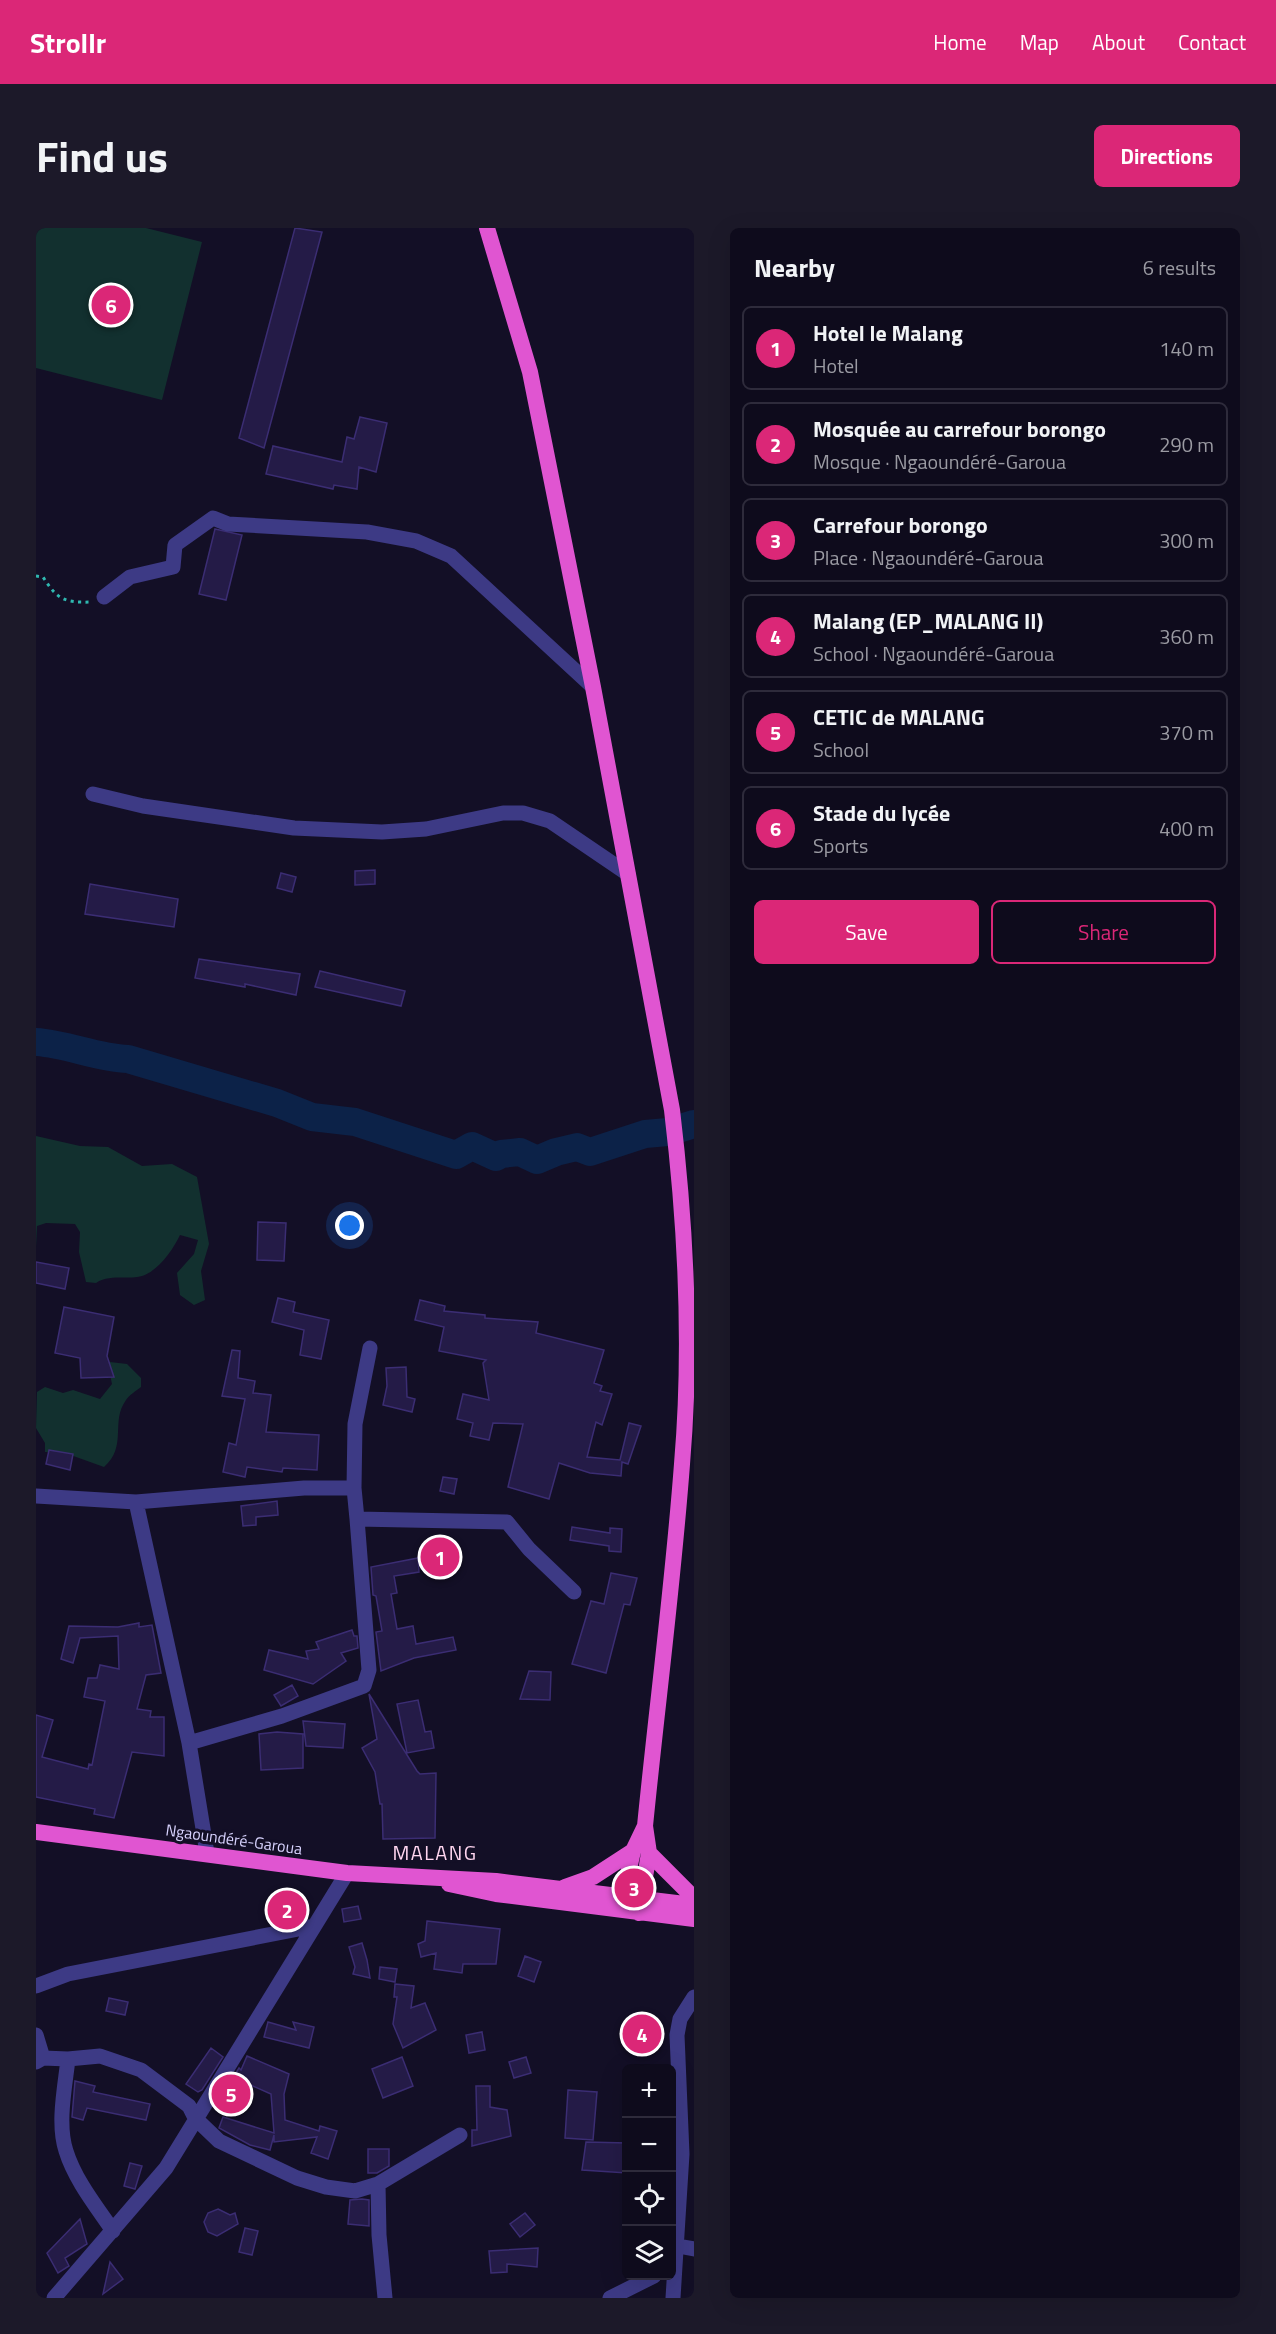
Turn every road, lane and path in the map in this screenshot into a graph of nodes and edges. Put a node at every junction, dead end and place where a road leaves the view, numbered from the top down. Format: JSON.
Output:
{"nodes":[{"id":1,"x":487,"y":228,"type":"edge"},
{"id":2,"x":36,"y":576,"type":"edge"},
{"id":3,"x":104,"y":597,"type":"joint"},
{"id":4,"x":593,"y":687,"type":"junction"},
{"id":5,"x":93,"y":795,"type":"dead end"},
{"id":6,"x":627,"y":874,"type":"junction"},
{"id":7,"x":370,"y":1348,"type":"dead end"},
{"id":8,"x":688,"y":1463,"type":"edge"},
{"id":9,"x":354,"y":1488,"type":"junction"},
{"id":10,"x":36,"y":1496,"type":"edge"},
{"id":11,"x":136,"y":1502,"type":"junction"},
{"id":12,"x":357,"y":1519,"type":"junction"},
{"id":13,"x":574,"y":1592,"type":"dead end"},
{"id":14,"x":189,"y":1743,"type":"junction"},
{"id":15,"x":36,"y":1832,"type":"edge"},
{"id":16,"x":641,"y":1852,"type":"junction"},
{"id":17,"x":207,"y":1853,"type":"junction"},
{"id":18,"x":347,"y":1873,"type":"junction"},
{"id":19,"x":427,"y":1879,"type":"junction"},
{"id":20,"x":564,"y":1888,"type":"junction"},
{"id":21,"x":694,"y":1898,"type":"edge"},
{"id":22,"x":622,"y":1903,"type":"junction"},
{"id":23,"x":640,"y":1905,"type":"junction"},
{"id":24,"x":694,"y":1905,"type":"edge"},
{"id":25,"x":694,"y":1919,"type":"edge"},
{"id":26,"x":314,"y":1926,"type":"junction"},
{"id":27,"x":36,"y":1986,"type":"edge"},
{"id":28,"x":694,"y":1997,"type":"edge"},
{"id":29,"x":36,"y":2035,"type":"edge"},
{"id":30,"x":68,"y":2059,"type":"junction"},
{"id":31,"x":40,"y":2060,"type":"edge"},
{"id":32,"x":195,"y":2118,"type":"junction"},
{"id":33,"x":460,"y":2135,"type":"dead end"},
{"id":34,"x":688,"y":2154,"type":"edge"},
{"id":35,"x":378,"y":2184,"type":"junction"},
{"id":36,"x":113,"y":2231,"type":"junction"},
{"id":37,"x":678,"y":2246,"type":"junction"},
{"id":38,"x":694,"y":2249,"type":"edge"},
{"id":39,"x":676,"y":2254,"type":"edge"},
{"id":40,"x":646,"y":2280,"type":"edge"},
{"id":41,"x":673,"y":2280,"type":"edge"},
{"id":42,"x":54,"y":2298,"type":"edge"},
{"id":43,"x":386,"y":2298,"type":"edge"},
{"id":44,"x":610,"y":2298,"type":"edge"},
{"id":45,"x":673,"y":2298,"type":"edge"}],
"edges":[{"from":1,"to":4,"type":"highway"},
{"from":2,"to":3,"type":"path"},
{"from":3,"to":4,"type":"street"},
{"from":4,"to":6,"type":"highway"},
{"from":5,"to":6,"type":"street"},
{"from":6,"to":8,"type":"highway"},
{"from":7,"to":9,"type":"street"},
{"from":8,"to":16,"type":"highway"},
{"from":9,"to":11,"type":"street"},
{"from":9,"to":12,"type":"street"},
{"from":10,"to":11,"type":"street"},
{"from":11,"to":14,"type":"street"},
{"from":12,"to":13,"type":"street"},
{"from":12,"to":14,"type":"street"},
{"from":14,"to":17,"type":"street"},
{"from":15,"to":17,"type":"highway","name":"Ngaoundéré-Garoua"},
{"from":16,"to":20,"type":"highway"},
{"from":16,"to":21,"type":"highway"},
{"from":16,"to":22,"type":"highway"},
{"from":16,"to":23,"type":"highway"},
{"from":17,"to":18,"type":"highway","name":"Ngaoundéré-Garoua"},
{"from":18,"to":19,"type":"highway","name":"Ngaoundéré-Garoua"},
{"from":18,"to":26,"type":"street"},
{"from":19,"to":20,"type":"highway","name":"Ngaoundéré-Garoua"},
{"from":19,"to":22,"type":"highway","name":"Ngaoundéré-Garoua"},
{"from":20,"to":22,"type":"highway","name":"Ngaoundéré-Garoua"},
{"from":22,"to":23,"type":"highway","name":"Ngaoundéré-Garoua"},
{"from":23,"to":24,"type":"highway","name":"Ngaoundéré-Garoua"},
{"from":23,"to":25,"type":"highway","name":"Ngaoundéré-Garoua"},
{"from":26,"to":27,"type":"street"},
{"from":26,"to":32,"type":"street"},
{"from":28,"to":34,"type":"street"},
{"from":29,"to":31,"type":"street"},
{"from":30,"to":31,"type":"street"},
{"from":30,"to":32,"type":"street"},
{"from":30,"to":36,"type":"street"},
{"from":32,"to":35,"type":"street"},
{"from":32,"to":36,"type":"street"},
{"from":33,"to":35,"type":"street"},
{"from":34,"to":37,"type":"street"},
{"from":35,"to":43,"type":"street"},
{"from":36,"to":42,"type":"street"},
{"from":37,"to":38,"type":"street"},
{"from":37,"to":39,"type":"street"},
{"from":40,"to":44,"type":"street"},
{"from":41,"to":45,"type":"street"}]}
